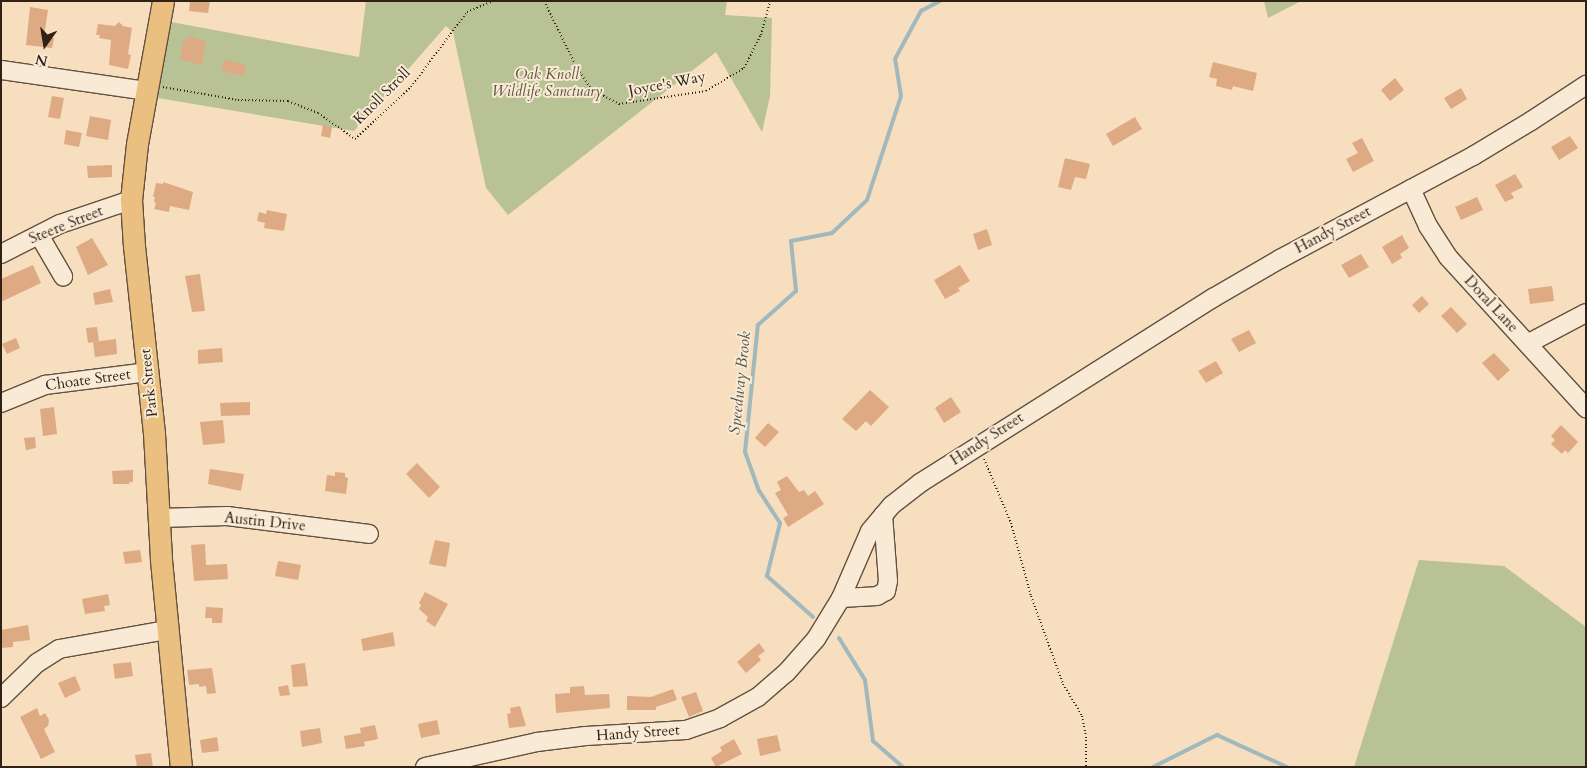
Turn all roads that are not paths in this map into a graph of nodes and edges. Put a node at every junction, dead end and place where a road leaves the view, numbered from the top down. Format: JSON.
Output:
{"nodes":[{"id":1,"x":163,"y":1,"type":"edge"},
{"id":2,"x":1,"y":70,"type":"edge"},
{"id":3,"x":1586,"y":85,"type":"edge"},
{"id":4,"x":148,"y":87,"type":"junction"},
{"id":5,"x":1411,"y":189,"type":"junction"},
{"id":6,"x":131,"y":200,"type":"junction"},
{"id":7,"x":39,"y":235,"type":"junction"},
{"id":8,"x":1,"y":254,"type":"edge"},
{"id":9,"x":62,"y":276,"type":"dead end"},
{"id":10,"x":1586,"y":313,"type":"edge"},
{"id":11,"x":1528,"y":343,"type":"junction"},
{"id":12,"x":148,"y":372,"type":"junction"},
{"id":13,"x":1,"y":403,"type":"edge"},
{"id":14,"x":1586,"y":408,"type":"edge"},
{"id":15,"x":883,"y":515,"type":"junction"},
{"id":16,"x":160,"y":518,"type":"junction"},
{"id":17,"x":369,"y":534,"type":"dead end"},
{"id":18,"x":841,"y":598,"type":"junction"},
{"id":19,"x":167,"y":630,"type":"junction"},
{"id":20,"x":1,"y":698,"type":"edge"},
{"id":21,"x":181,"y":767,"type":"edge"},
{"id":22,"x":425,"y":767,"type":"edge"}],
"edges":[{"from":1,"to":4,"type":"main road","name":"Park Street"},
{"from":2,"to":4,"type":"street"},
{"from":3,"to":5,"type":"street","name":"Handy Street"},
{"from":4,"to":6,"type":"main road","name":"Park Street"},
{"from":5,"to":11,"type":"street","name":"Doral Lane"},
{"from":5,"to":15,"type":"street","name":"Handy Street"},
{"from":6,"to":7,"type":"street","name":"Steere Street"},
{"from":6,"to":12,"type":"main road","name":"Park Street"},
{"from":7,"to":8,"type":"street","name":"Steere Street"},
{"from":7,"to":9,"type":"street"},
{"from":10,"to":11,"type":"street"},
{"from":11,"to":14,"type":"street","name":"Doral Lane"},
{"from":12,"to":13,"type":"street","name":"Choate Street"},
{"from":12,"to":16,"type":"main road","name":"Park Street"},
{"from":15,"to":18,"type":"street","name":"Handy Street"},
{"from":15,"to":18,"type":"street"},
{"from":16,"to":17,"type":"street","name":"Austin Drive"},
{"from":16,"to":19,"type":"main road","name":"Park Street"},
{"from":18,"to":22,"type":"street","name":"Handy Street"},
{"from":19,"to":20,"type":"street"},
{"from":19,"to":21,"type":"main road","name":"Park Street"}]}
